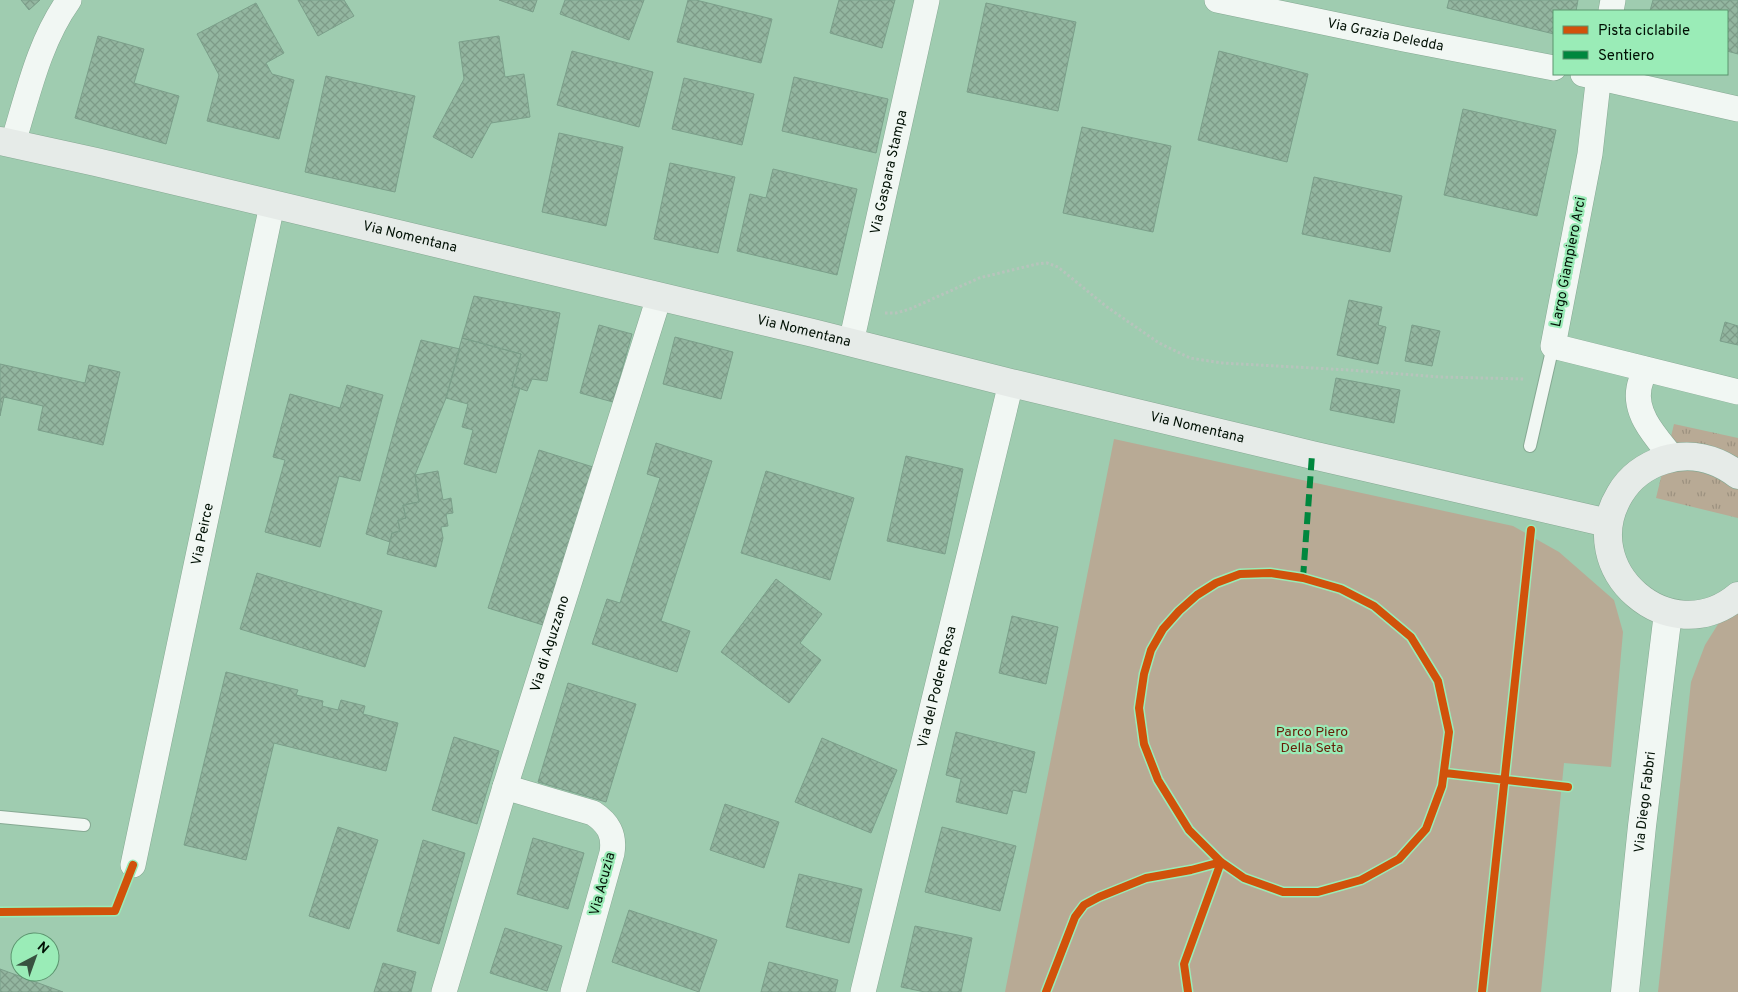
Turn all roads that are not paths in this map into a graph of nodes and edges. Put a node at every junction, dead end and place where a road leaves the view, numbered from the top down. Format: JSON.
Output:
{"nodes":[{"id":1,"x":70,"y":0,"type":"edge"},
{"id":2,"x":927,"y":0,"type":"edge"},
{"id":3,"x":1217,"y":0,"type":"edge"},
{"id":4,"x":1553,"y":68,"type":"edge"},
{"id":5,"x":1594,"y":75,"type":"edge"},
{"id":6,"x":1738,"y":109,"type":"edge"},
{"id":7,"x":6,"y":142,"type":"edge"},
{"id":8,"x":272,"y":204,"type":"junction"},
{"id":9,"x":659,"y":297,"type":"junction"},
{"id":10,"x":851,"y":343,"type":"junction"},
{"id":11,"x":1553,"y":346,"type":"junction"},
{"id":12,"x":1644,"y":369,"type":"junction"},
{"id":13,"x":1011,"y":383,"type":"junction"},
{"id":14,"x":1738,"y":392,"type":"edge"},
{"id":15,"x":1530,"y":446,"type":"dead end"},
{"id":16,"x":1672,"y":457,"type":"junction"},
{"id":17,"x":1738,"y":475,"type":"edge"},
{"id":18,"x":1608,"y":523,"type":"junction"},
{"id":19,"x":1738,"y":596,"type":"edge"},
{"id":20,"x":1668,"y":612,"type":"junction"},
{"id":21,"x":505,"y":787,"type":"junction"},
{"id":22,"x":0,"y":816,"type":"edge"},
{"id":23,"x":84,"y":825,"type":"dead end"},
{"id":24,"x":133,"y":865,"type":"dead end"},
{"id":25,"x":444,"y":992,"type":"edge"},
{"id":26,"x":573,"y":992,"type":"edge"},
{"id":27,"x":863,"y":992,"type":"edge"},
{"id":28,"x":1625,"y":992,"type":"edge"}],
"edges":[{"from":1,"to":7,"type":"street"},
{"from":2,"to":10,"type":"street","name":"Via Gaspara Stampa"},
{"from":3,"to":4,"type":"street","name":"Via Grazia Deledda"},
{"from":5,"to":6,"type":"street"},
{"from":5,"to":11,"type":"street","name":"Largo Giampiero Arci"},
{"from":7,"to":8,"type":"main road","name":"Via Nomentana"},
{"from":8,"to":9,"type":"main road","name":"Via Nomentana"},
{"from":8,"to":24,"type":"street","name":"Via Peirce"},
{"from":9,"to":10,"type":"main road","name":"Via Nomentana"},
{"from":9,"to":21,"type":"street","name":"Via di Aguzzano"},
{"from":10,"to":13,"type":"main road","name":"Via Nomentana"},
{"from":11,"to":12,"type":"street"},
{"from":11,"to":15,"type":"lane","name":"Largo Giampiero Arci"},
{"from":12,"to":14,"type":"street"},
{"from":12,"to":16,"type":"street"},
{"from":13,"to":18,"type":"main road","name":"Via Nomentana"},
{"from":13,"to":27,"type":"street","name":"Via del Podere Rosa"},
{"from":16,"to":17,"type":"main road"},
{"from":16,"to":18,"type":"main road"},
{"from":18,"to":20,"type":"main road"},
{"from":19,"to":20,"type":"main road"},
{"from":20,"to":28,"type":"street","name":"Via Diego Fabbri"},
{"from":21,"to":25,"type":"street","name":"Via di Aguzzano"},
{"from":21,"to":26,"type":"street","name":"Via Acuzia"},
{"from":22,"to":23,"type":"lane"}]}
